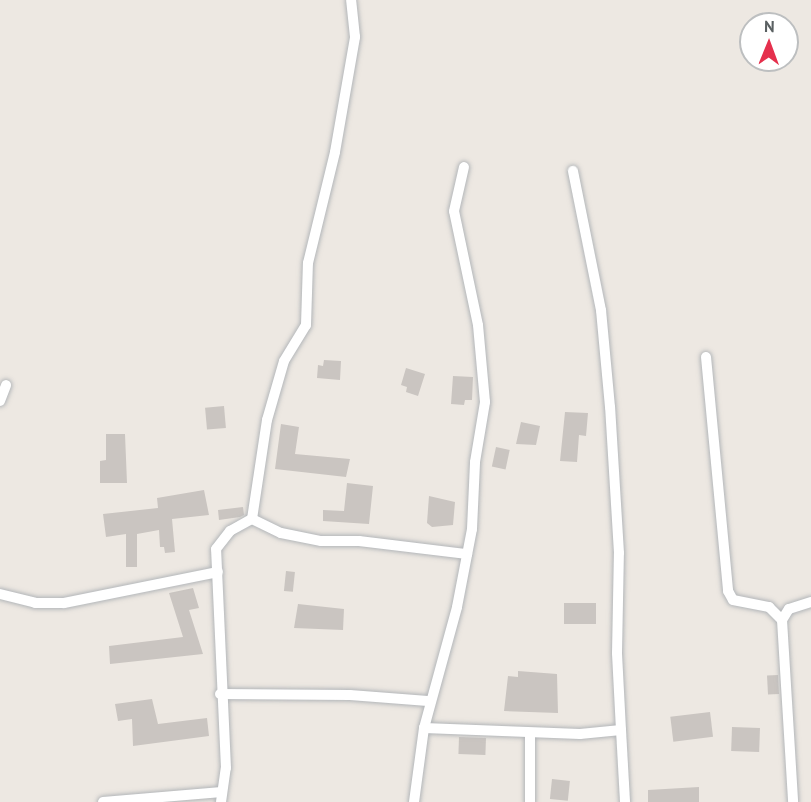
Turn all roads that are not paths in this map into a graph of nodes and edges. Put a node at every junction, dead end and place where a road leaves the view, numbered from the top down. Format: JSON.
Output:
{"nodes":[{"id":1,"x":351,"y":0,"type":"edge"},
{"id":2,"x":464,"y":167,"type":"dead end"},
{"id":3,"x":573,"y":171,"type":"dead end"},
{"id":4,"x":706,"y":357,"type":"dead end"},
{"id":5,"x":6,"y":385,"type":"dead end"},
{"id":6,"x":0,"y":401,"type":"edge"},
{"id":7,"x":252,"y":519,"type":"junction"},
{"id":8,"x":467,"y":554,"type":"junction"},
{"id":9,"x":218,"y":572,"type":"junction"},
{"id":10,"x":0,"y":594,"type":"edge"},
{"id":11,"x":811,"y":602,"type":"edge"},
{"id":12,"x":782,"y":620,"type":"junction"},
{"id":13,"x":220,"y":694,"type":"junction"},
{"id":14,"x":428,"y":701,"type":"junction"},
{"id":15,"x":424,"y":728,"type":"junction"},
{"id":16,"x":621,"y":730,"type":"junction"},
{"id":17,"x":530,"y":733,"type":"junction"},
{"id":18,"x":222,"y":797,"type":"edge"},
{"id":19,"x":103,"y":802,"type":"edge"},
{"id":20,"x":414,"y":802,"type":"edge"},
{"id":21,"x":530,"y":802,"type":"edge"},
{"id":22,"x":625,"y":802,"type":"edge"},
{"id":23,"x":793,"y":802,"type":"edge"}],
"edges":[{"from":1,"to":7,"type":"street"},
{"from":2,"to":8,"type":"street"},
{"from":3,"to":16,"type":"street"},
{"from":4,"to":12,"type":"street"},
{"from":5,"to":6,"type":"street"},
{"from":7,"to":8,"type":"street"},
{"from":7,"to":9,"type":"street"},
{"from":8,"to":14,"type":"street"},
{"from":9,"to":10,"type":"street"},
{"from":9,"to":13,"type":"street"},
{"from":11,"to":12,"type":"street"},
{"from":12,"to":23,"type":"street"},
{"from":13,"to":14,"type":"street"},
{"from":13,"to":18,"type":"street"},
{"from":14,"to":15,"type":"street"},
{"from":15,"to":17,"type":"street"},
{"from":15,"to":20,"type":"street"},
{"from":16,"to":17,"type":"street"},
{"from":16,"to":22,"type":"street"},
{"from":17,"to":21,"type":"street"},
{"from":18,"to":19,"type":"street"}]}
